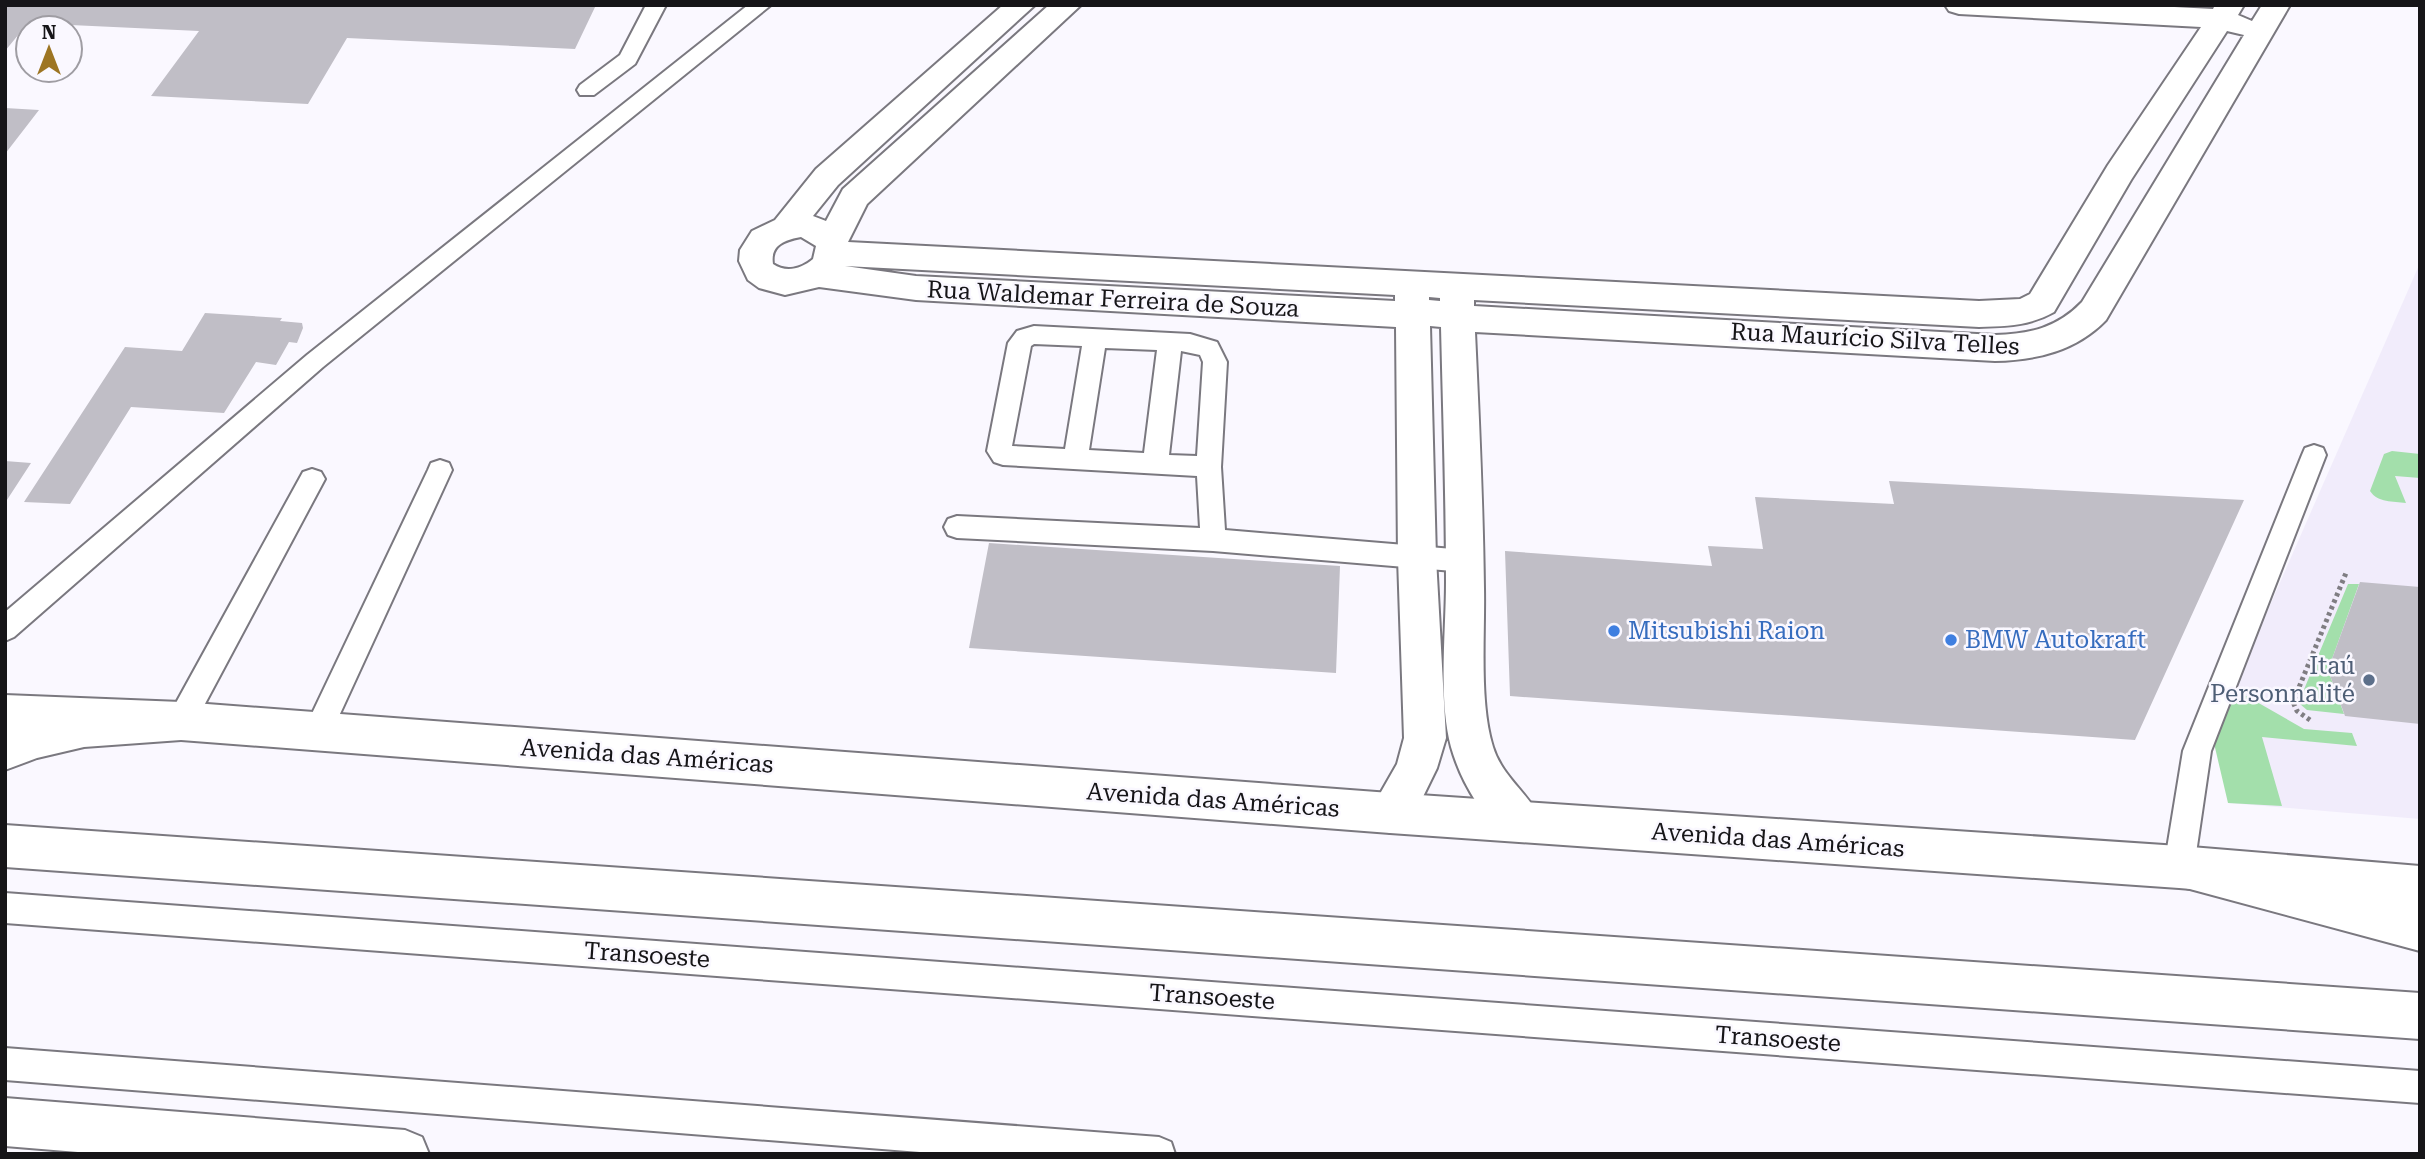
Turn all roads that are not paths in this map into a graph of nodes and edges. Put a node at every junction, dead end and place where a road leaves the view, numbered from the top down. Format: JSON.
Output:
{"nodes":[{"id":1,"x":656,"y":5,"type":"edge"},
{"id":2,"x":761,"y":5,"type":"edge"},
{"id":3,"x":1021,"y":5,"type":"edge"},
{"id":4,"x":1067,"y":5,"type":"edge"},
{"id":5,"x":1959,"y":5,"type":"edge"},
{"id":6,"x":2276,"y":5,"type":"edge"},
{"id":7,"x":2226,"y":12,"type":"edge"},
{"id":8,"x":2259,"y":33,"type":"junction"},
{"id":9,"x":587,"y":90,"type":"dead end"},
{"id":10,"x":787,"y":226,"type":"junction"},
{"id":11,"x":827,"y":256,"type":"junction"},
{"id":12,"x":1412,"y":299,"type":"junction"},
{"id":13,"x":389,"y":300,"type":"joint"},
{"id":14,"x":1457,"y":301,"type":"junction"},
{"id":15,"x":2026,"y":312,"type":"junction"},
{"id":16,"x":1750,"y":318,"type":"junction"},
{"id":17,"x":1095,"y":338,"type":"junction"},
{"id":18,"x":2059,"y":338,"type":"junction"},
{"id":19,"x":1170,"y":342,"type":"junction"},
{"id":20,"x":2314,"y":455,"type":"dead end"},
{"id":21,"x":1075,"y":460,"type":"junction"},
{"id":22,"x":1155,"y":464,"type":"junction"},
{"id":23,"x":1209,"y":467,"type":"junction"},
{"id":24,"x":440,"y":470,"type":"dead end"},
{"id":25,"x":312,"y":479,"type":"dead end"},
{"id":26,"x":957,"y":527,"type":"dead end"},
{"id":27,"x":1213,"y":540,"type":"junction"},
{"id":28,"x":1417,"y":558,"type":"junction"},
{"id":29,"x":1465,"y":561,"type":"junction"},
{"id":30,"x":5,"y":629,"type":"edge"},
{"id":31,"x":5,"y":714,"type":"edge"},
{"id":32,"x":181,"y":721,"type":"junction"},
{"id":33,"x":318,"y":731,"type":"junction"},
{"id":34,"x":5,"y":751,"type":"edge"},
{"id":35,"x":1390,"y":813,"type":"junction"},
{"id":36,"x":1521,"y":822,"type":"junction"},
{"id":37,"x":5,"y":846,"type":"edge"},
{"id":38,"x":2179,"y":867,"type":"junction"},
{"id":39,"x":2420,"y":887,"type":"edge"},
{"id":40,"x":5,"y":908,"type":"edge"},
{"id":41,"x":2420,"y":929,"type":"edge"},
{"id":42,"x":2420,"y":1016,"type":"edge"},
{"id":43,"x":5,"y":1064,"type":"edge"},
{"id":44,"x":2420,"y":1087,"type":"edge"},
{"id":45,"x":5,"y":1122,"type":"edge"},
{"id":46,"x":405,"y":1154,"type":"edge"},
{"id":47,"x":1159,"y":1154,"type":"edge"}],
"edges":[{"from":1,"to":9,"type":"lane"},
{"from":2,"to":13,"type":"lane"},
{"from":3,"to":10,"type":"main road","name":"Rua Waldemar Ferreira de Souza"},
{"from":4,"to":11,"type":"main road"},
{"from":5,"to":7,"type":"main road"},
{"from":6,"to":8,"type":"main road","name":"Rua Maurício Silva Telles"},
{"from":7,"to":8,"type":"main road"},
{"from":7,"to":15,"type":"main road","name":"Rua Maurício Silva Telles"},
{"from":8,"to":18,"type":"main road","name":"Rua Maurício Silva Telles"},
{"from":10,"to":11,"type":"main road","name":"Rua Waldemar Ferreira de Souza"},
{"from":10,"to":11,"type":"main road","name":"Rua Waldemar Ferreira de Souza"},
{"from":11,"to":12,"type":"main road","name":"Rua Waldemar Ferreira de Souza"},
{"from":12,"to":14,"type":"main road","name":"Rua Maurício Silva Telles"},
{"from":12,"to":28,"type":"main road"},
{"from":13,"to":30,"type":"lane"},
{"from":14,"to":16,"type":"main road","name":"Rua Maurício Silva Telles"},
{"from":14,"to":29,"type":"main road"},
{"from":15,"to":16,"type":"main road","name":"Rua Maurício Silva Telles"},
{"from":15,"to":18,"type":"main road"},
{"from":16,"to":18,"type":"main road","name":"Rua Maurício Silva Telles"},
{"from":17,"to":19,"type":"lane"},
{"from":17,"to":21,"type":"lane"},
{"from":17,"to":21,"type":"lane"},
{"from":19,"to":22,"type":"lane"},
{"from":19,"to":23,"type":"lane"},
{"from":20,"to":38,"type":"lane"},
{"from":21,"to":22,"type":"lane"},
{"from":22,"to":23,"type":"lane"},
{"from":23,"to":27,"type":"lane"},
{"from":24,"to":33,"type":"lane"},
{"from":25,"to":32,"type":"lane"},
{"from":26,"to":27,"type":"lane"},
{"from":27,"to":28,"type":"lane"},
{"from":28,"to":29,"type":"lane"},
{"from":28,"to":35,"type":"main road"},
{"from":29,"to":36,"type":"main road"},
{"from":31,"to":32,"type":"main road","name":"Avenida das Américas"},
{"from":32,"to":33,"type":"main road","name":"Avenida das Américas"},
{"from":32,"to":34,"type":"main road"},
{"from":33,"to":35,"type":"main road","name":"Avenida das Américas"},
{"from":35,"to":36,"type":"main road","name":"Avenida das Américas"},
{"from":36,"to":38,"type":"main road","name":"Avenida das Américas"},
{"from":37,"to":42,"type":"main road"},
{"from":38,"to":39,"type":"main road","name":"Avenida das Américas"},
{"from":38,"to":41,"type":"main road"},
{"from":40,"to":44,"type":"lane","name":"Transoeste"},
{"from":43,"to":47,"type":"lane"},
{"from":45,"to":46,"type":"main road"}]}
